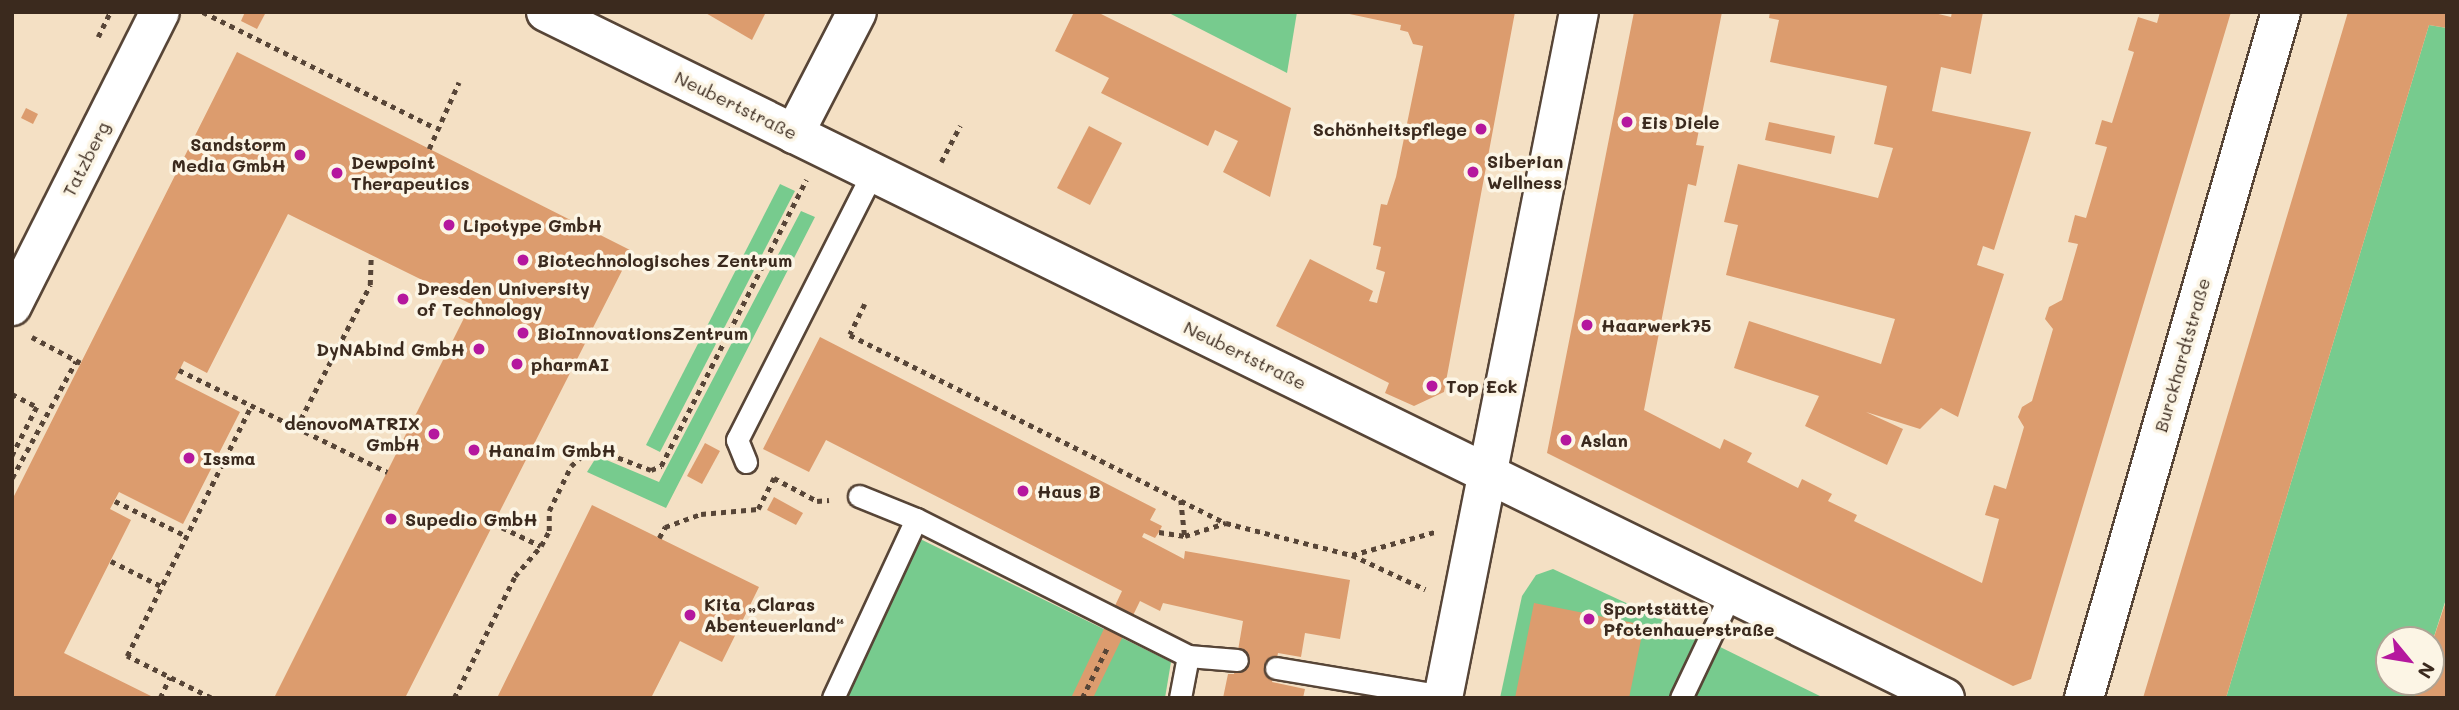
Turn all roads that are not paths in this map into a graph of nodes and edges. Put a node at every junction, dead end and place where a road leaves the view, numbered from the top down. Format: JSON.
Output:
{"nodes":[{"id":1,"x":160,"y":12,"type":"edge"},
{"id":2,"x":546,"y":12,"type":"edge"},
{"id":3,"x":857,"y":12,"type":"edge"},
{"id":4,"x":1579,"y":12,"type":"edge"},
{"id":5,"x":2281,"y":12,"type":"edge"},
{"id":6,"x":808,"y":141,"type":"junction"},
{"id":7,"x":873,"y":172,"type":"junction"},
{"id":8,"x":12,"y":306,"type":"edge"},
{"id":9,"x":746,"y":463,"type":"road end"},
{"id":10,"x":1486,"y":473,"type":"junction"},
{"id":11,"x":859,"y":496,"type":"road end"},
{"id":12,"x":916,"y":519,"type":"junction"},
{"id":13,"x":1731,"y":593,"type":"junction"},
{"id":14,"x":1188,"y":656,"type":"junction"},
{"id":15,"x":1237,"y":660,"type":"dead end"},
{"id":16,"x":1276,"y":668,"type":"dead end"},
{"id":17,"x":1443,"y":697,"type":"edge"},
{"id":18,"x":833,"y":698,"type":"edge"},
{"id":19,"x":1180,"y":698,"type":"edge"},
{"id":20,"x":1681,"y":698,"type":"edge"},
{"id":21,"x":1945,"y":698,"type":"edge"},
{"id":22,"x":2084,"y":698,"type":"edge"}],
"edges":[{"from":1,"to":8,"type":"street","name":"Tatzberg"},
{"from":2,"to":6,"type":"street","name":"Neubertstraße"},
{"from":3,"to":6,"type":"street"},
{"from":4,"to":10,"type":"street"},
{"from":5,"to":22,"type":"street","name":"Burckhardtstraße"},
{"from":6,"to":7,"type":"street","name":"Neubertstraße"},
{"from":7,"to":9,"type":"lane"},
{"from":7,"to":10,"type":"street","name":"Neubertstraße"},
{"from":10,"to":13,"type":"street","name":"Neubertstraße"},
{"from":10,"to":17,"type":"street"},
{"from":11,"to":12,"type":"lane"},
{"from":12,"to":14,"type":"lane"},
{"from":12,"to":18,"type":"lane"},
{"from":13,"to":20,"type":"lane"},
{"from":13,"to":21,"type":"street","name":"Neubertstraße"},
{"from":14,"to":15,"type":"lane"},
{"from":14,"to":19,"type":"lane"},
{"from":16,"to":17,"type":"lane"}]}
